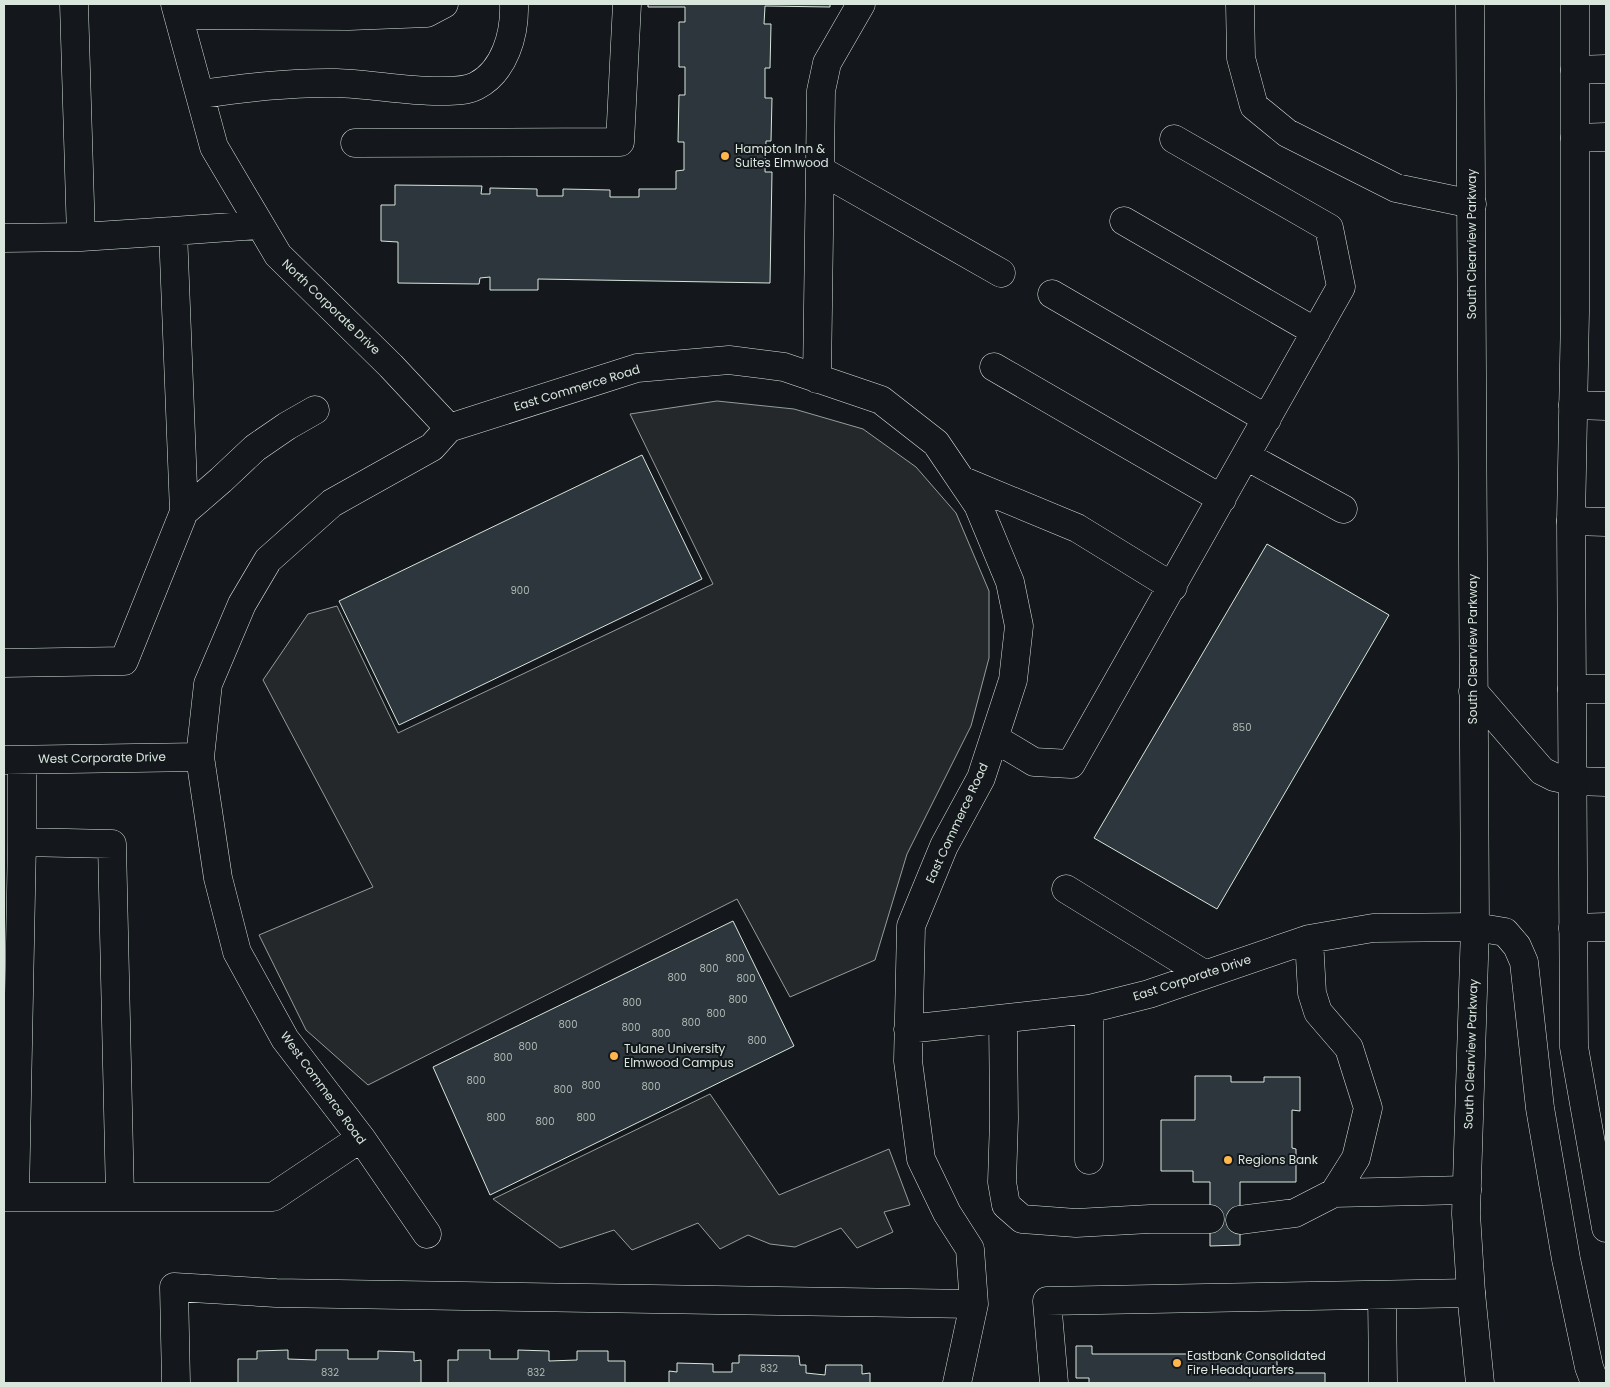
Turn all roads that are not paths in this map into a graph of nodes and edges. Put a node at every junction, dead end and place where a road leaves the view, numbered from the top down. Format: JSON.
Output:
{"nodes":[{"id":1,"x":74,"y":4,"type":"edge"},
{"id":2,"x":444,"y":4,"type":"edge"},
{"id":3,"x":514,"y":4,"type":"edge"},
{"id":4,"x":627,"y":4,"type":"edge"},
{"id":5,"x":861,"y":4,"type":"edge"},
{"id":6,"x":1240,"y":4,"type":"edge"},
{"id":7,"x":1470,"y":4,"type":"edge"},
{"id":8,"x":1575,"y":4,"type":"edge"},
{"id":9,"x":177,"y":9,"type":"edge"},
{"id":10,"x":1606,"y":69,"type":"edge"},
{"id":11,"x":1575,"y":70,"type":"junction"},
{"id":12,"x":200,"y":94,"type":"junction"},
{"id":13,"x":1575,"y":138,"type":"junction"},
{"id":14,"x":1606,"y":138,"type":"edge"},
{"id":15,"x":1174,"y":139,"type":"dead end"},
{"id":16,"x":355,"y":143,"type":"dead end"},
{"id":17,"x":820,"y":170,"type":"junction"},
{"id":18,"x":1472,"y":204,"type":"junction"},
{"id":19,"x":1124,"y":221,"type":"dead end"},
{"id":20,"x":260,"y":225,"type":"junction"},
{"id":21,"x":173,"y":230,"type":"junction"},
{"id":22,"x":81,"y":237,"type":"junction"},
{"id":23,"x":4,"y":238,"type":"edge"},
{"id":24,"x":1001,"y":273,"type":"dead end"},
{"id":25,"x":1052,"y":294,"type":"dead end"},
{"id":26,"x":1316,"y":332,"type":"junction"},
{"id":27,"x":994,"y":367,"type":"dead end"},
{"id":28,"x":818,"y":379,"type":"junction"},
{"id":29,"x":1573,"y":406,"type":"junction"},
{"id":30,"x":1606,"y":406,"type":"edge"},
{"id":31,"x":315,"y":410,"type":"dead end"},
{"id":32,"x":1267,"y":419,"type":"junction"},
{"id":33,"x":449,"y":428,"type":"junction"},
{"id":34,"x":1246,"y":456,"type":"junction"},
{"id":35,"x":961,"y":480,"type":"junction"},
{"id":36,"x":1222,"y":499,"type":"junction"},
{"id":37,"x":1343,"y":509,"type":"dead end"},
{"id":38,"x":184,"y":512,"type":"junction"},
{"id":39,"x":1571,"y":521,"type":"junction"},
{"id":40,"x":1606,"y":522,"type":"edge"},
{"id":41,"x":1173,"y":587,"type":"junction"},
{"id":42,"x":4,"y":663,"type":"edge"},
{"id":43,"x":1572,"y":689,"type":"junction"},
{"id":44,"x":1606,"y":689,"type":"edge"},
{"id":45,"x":1473,"y":691,"type":"junction"},
{"id":46,"x":994,"y":738,"type":"junction"},
{"id":47,"x":200,"y":756,"type":"junction"},
{"id":48,"x":13,"y":760,"type":"edge"},
{"id":49,"x":1573,"y":781,"type":"junction"},
{"id":50,"x":1606,"y":782,"type":"edge"},
{"id":51,"x":22,"y":842,"type":"junction"},
{"id":52,"x":1066,"y":889,"type":"dead end"},
{"id":53,"x":1475,"y":927,"type":"junction"},
{"id":54,"x":1606,"y":927,"type":"edge"},
{"id":55,"x":1574,"y":928,"type":"junction"},
{"id":56,"x":1309,"y":939,"type":"junction"},
{"id":57,"x":1204,"y":974,"type":"junction"},
{"id":58,"x":1089,"y":1008,"type":"junction"},
{"id":59,"x":1003,"y":1019,"type":"junction"},
{"id":60,"x":908,"y":1030,"type":"junction"},
{"id":61,"x":360,"y":1138,"type":"junction"},
{"id":62,"x":1089,"y":1160,"type":"dead end"},
{"id":63,"x":1467,"y":1190,"type":"junction"},
{"id":64,"x":1334,"y":1193,"type":"junction"},
{"id":65,"x":9,"y":1197,"type":"edge"},
{"id":66,"x":120,"y":1197,"type":"junction"},
{"id":67,"x":1210,"y":1220,"type":"dead end"},
{"id":68,"x":1240,"y":1220,"type":"dead end"},
{"id":69,"x":1606,"y":1228,"type":"edge"},
{"id":70,"x":427,"y":1234,"type":"dead end"},
{"id":71,"x":1471,"y":1293,"type":"junction"},
{"id":72,"x":1382,"y":1295,"type":"junction"},
{"id":73,"x":974,"y":1304,"type":"junction"},
{"id":74,"x":176,"y":1383,"type":"edge"},
{"id":75,"x":957,"y":1383,"type":"edge"},
{"id":76,"x":1054,"y":1383,"type":"edge"},
{"id":77,"x":1383,"y":1383,"type":"edge"},
{"id":78,"x":1480,"y":1383,"type":"edge"},
{"id":79,"x":1494,"y":1383,"type":"edge"},
{"id":80,"x":1595,"y":1383,"type":"edge"}],
"edges":[{"from":1,"to":22,"type":"main road"},
{"from":2,"to":9,"type":"main road"},
{"from":3,"to":12,"type":"main road"},
{"from":4,"to":16,"type":"main road"},
{"from":5,"to":17,"type":"main road"},
{"from":6,"to":18,"type":"main road"},
{"from":7,"to":18,"type":"main road","name":"South Clearview Parkway"},
{"from":8,"to":11,"type":"main road"},
{"from":9,"to":12,"type":"main road","name":"North Corporate Drive"},
{"from":10,"to":11,"type":"main road"},
{"from":11,"to":13,"type":"main road"},
{"from":12,"to":20,"type":"main road","name":"North Corporate Drive"},
{"from":13,"to":14,"type":"main road"},
{"from":13,"to":29,"type":"main road"},
{"from":15,"to":26,"type":"main road"},
{"from":17,"to":24,"type":"main road"},
{"from":17,"to":28,"type":"main road"},
{"from":18,"to":45,"type":"main road","name":"South Clearview Parkway"},
{"from":19,"to":26,"type":"main road"},
{"from":20,"to":21,"type":"main road"},
{"from":20,"to":33,"type":"main road","name":"North Corporate Drive"},
{"from":21,"to":22,"type":"main road"},
{"from":21,"to":38,"type":"main road"},
{"from":22,"to":23,"type":"main road"},
{"from":25,"to":32,"type":"main road"},
{"from":26,"to":32,"type":"main road"},
{"from":27,"to":36,"type":"main road"},
{"from":28,"to":33,"type":"main road","name":"East Commerce Road"},
{"from":28,"to":35,"type":"main road","name":"East Commerce Road"},
{"from":29,"to":30,"type":"main road"},
{"from":29,"to":39,"type":"main road"},
{"from":31,"to":38,"type":"main road"},
{"from":32,"to":34,"type":"main road"},
{"from":33,"to":47,"type":"main road","name":"East Commerce Road"},
{"from":34,"to":36,"type":"main road"},
{"from":34,"to":37,"type":"main road"},
{"from":35,"to":41,"type":"main road"},
{"from":35,"to":46,"type":"main road","name":"East Commerce Road"},
{"from":36,"to":41,"type":"main road"},
{"from":38,"to":42,"type":"main road"},
{"from":39,"to":40,"type":"main road"},
{"from":39,"to":43,"type":"main road"},
{"from":41,"to":46,"type":"main road"},
{"from":43,"to":44,"type":"main road"},
{"from":43,"to":49,"type":"main road"},
{"from":45,"to":49,"type":"main road"},
{"from":45,"to":53,"type":"main road","name":"South Clearview Parkway"},
{"from":46,"to":60,"type":"main road","name":"East Commerce Road"},
{"from":47,"to":48,"type":"main road","name":"West Corporate Drive"},
{"from":47,"to":61,"type":"main road","name":"West Commerce Road"},
{"from":48,"to":51,"type":"main road"},
{"from":49,"to":50,"type":"main road"},
{"from":49,"to":55,"type":"main road"},
{"from":51,"to":65,"type":"main road"},
{"from":51,"to":66,"type":"main road"},
{"from":52,"to":57,"type":"main road"},
{"from":53,"to":56,"type":"main road","name":"East Corporate Drive"},
{"from":53,"to":63,"type":"main road","name":"South Clearview Parkway"},
{"from":53,"to":80,"type":"main road","name":"East Corporate Drive"},
{"from":54,"to":55,"type":"main road"},
{"from":55,"to":69,"type":"main road"},
{"from":56,"to":57,"type":"main road","name":"East Corporate Drive"},
{"from":56,"to":64,"type":"main road"},
{"from":57,"to":58,"type":"main road","name":"East Corporate Drive"},
{"from":58,"to":59,"type":"main road","name":"East Corporate Drive"},
{"from":58,"to":62,"type":"main road"},
{"from":59,"to":60,"type":"main road","name":"East Corporate Drive"},
{"from":59,"to":67,"type":"main road"},
{"from":60,"to":73,"type":"main road","name":"East Commerce Road"},
{"from":61,"to":66,"type":"main road"},
{"from":61,"to":70,"type":"main road","name":"West Commerce Road"},
{"from":63,"to":64,"type":"main road"},
{"from":63,"to":71,"type":"main road","name":"South Clearview Parkway"},
{"from":64,"to":68,"type":"main road"},
{"from":65,"to":66,"type":"main road"},
{"from":71,"to":72,"type":"main road"},
{"from":71,"to":78,"type":"main road"},
{"from":71,"to":79,"type":"main road"},
{"from":72,"to":76,"type":"main road"},
{"from":72,"to":77,"type":"main road"},
{"from":73,"to":74,"type":"main road"},
{"from":73,"to":75,"type":"main road","name":"East Commerce Road"}]}
